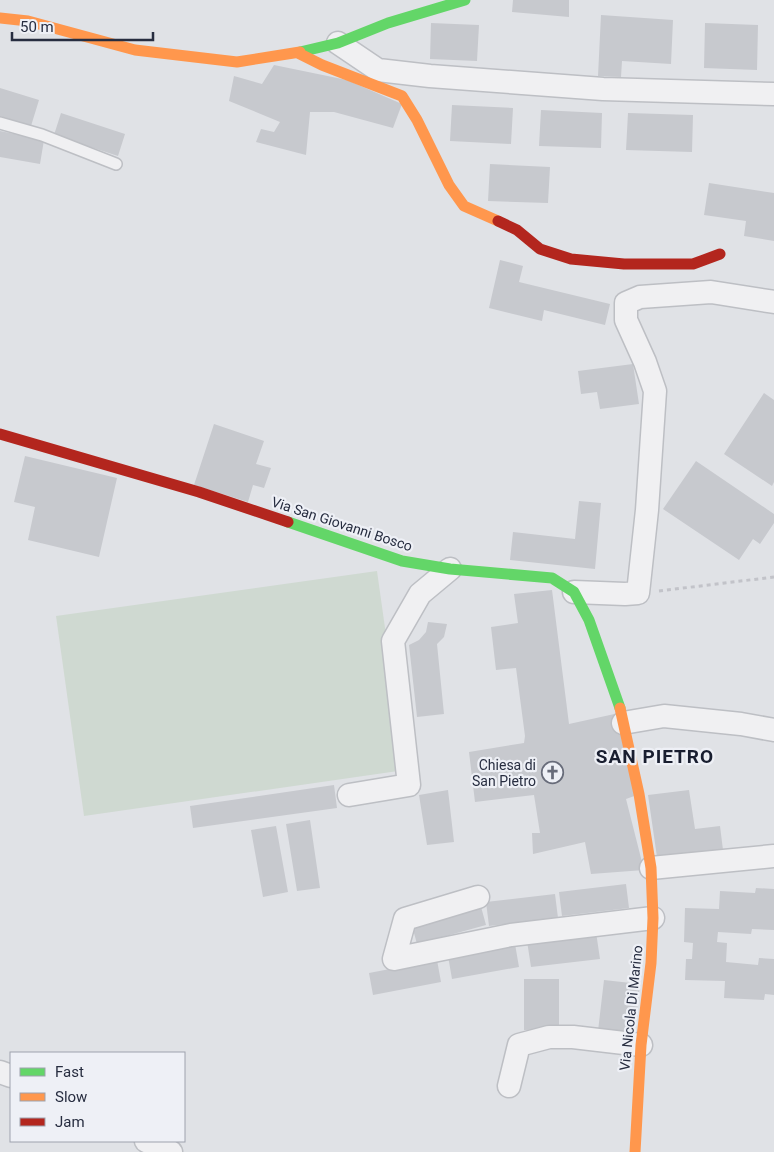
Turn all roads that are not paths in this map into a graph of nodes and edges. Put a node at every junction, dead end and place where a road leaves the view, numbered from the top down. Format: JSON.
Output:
{"nodes":[{"id":1,"x":465,"y":0,"type":"edge"},
{"id":2,"x":0,"y":18,"type":"edge"},
{"id":3,"x":338,"y":43,"type":"junction"},
{"id":4,"x":298,"y":53,"type":"junction"},
{"id":5,"x":774,"y":94,"type":"edge"},
{"id":6,"x":0,"y":123,"type":"edge"},
{"id":7,"x":116,"y":164,"type":"dead end"},
{"id":8,"x":720,"y":254,"type":"dead end"},
{"id":9,"x":774,"y":302,"type":"edge"},
{"id":10,"x":0,"y":434,"type":"edge"},
{"id":11,"x":450,"y":569,"type":"junction"},
{"id":12,"x":574,"y":592,"type":"junction"},
{"id":13,"x":623,"y":723,"type":"junction"},
{"id":14,"x":774,"y":730,"type":"edge"},
{"id":15,"x":349,"y":795,"type":"dead end"},
{"id":16,"x":774,"y":856,"type":"edge"},
{"id":17,"x":651,"y":868,"type":"junction"},
{"id":18,"x":478,"y":897,"type":"dead end"},
{"id":19,"x":653,"y":918,"type":"junction"},
{"id":20,"x":641,"y":1045,"type":"junction"},
{"id":21,"x":509,"y":1086,"type":"dead end"},
{"id":22,"x":148,"y":1142,"type":"edge"},
{"id":23,"x":171,"y":1152,"type":"edge"},
{"id":24,"x":635,"y":1152,"type":"edge"}],
"edges":[{"from":1,"to":3,"type":"street"},
{"from":2,"to":4,"type":"street"},
{"from":3,"to":4,"type":"street"},
{"from":3,"to":5,"type":"street"},
{"from":4,"to":8,"type":"street"},
{"from":6,"to":7,"type":"lane"},
{"from":9,"to":12,"type":"street"},
{"from":10,"to":11,"type":"street","name":"Via San Giovanni Bosco"},
{"from":11,"to":12,"type":"street","name":"Via San Giovanni Bosco"},
{"from":11,"to":15,"type":"street"},
{"from":12,"to":13,"type":"street","name":"Via San Giovanni Bosco"},
{"from":13,"to":14,"type":"street"},
{"from":13,"to":17,"type":"street","name":"Via San Giovanni Bosco"},
{"from":16,"to":17,"type":"street"},
{"from":17,"to":19,"type":"street","name":"Via Nicola Di Marino"},
{"from":18,"to":19,"type":"street"},
{"from":19,"to":20,"type":"street","name":"Via Nicola Di Marino"},
{"from":20,"to":21,"type":"street"},
{"from":20,"to":24,"type":"street","name":"Via Nicola Di Marino"},
{"from":22,"to":23,"type":"street"}]}
